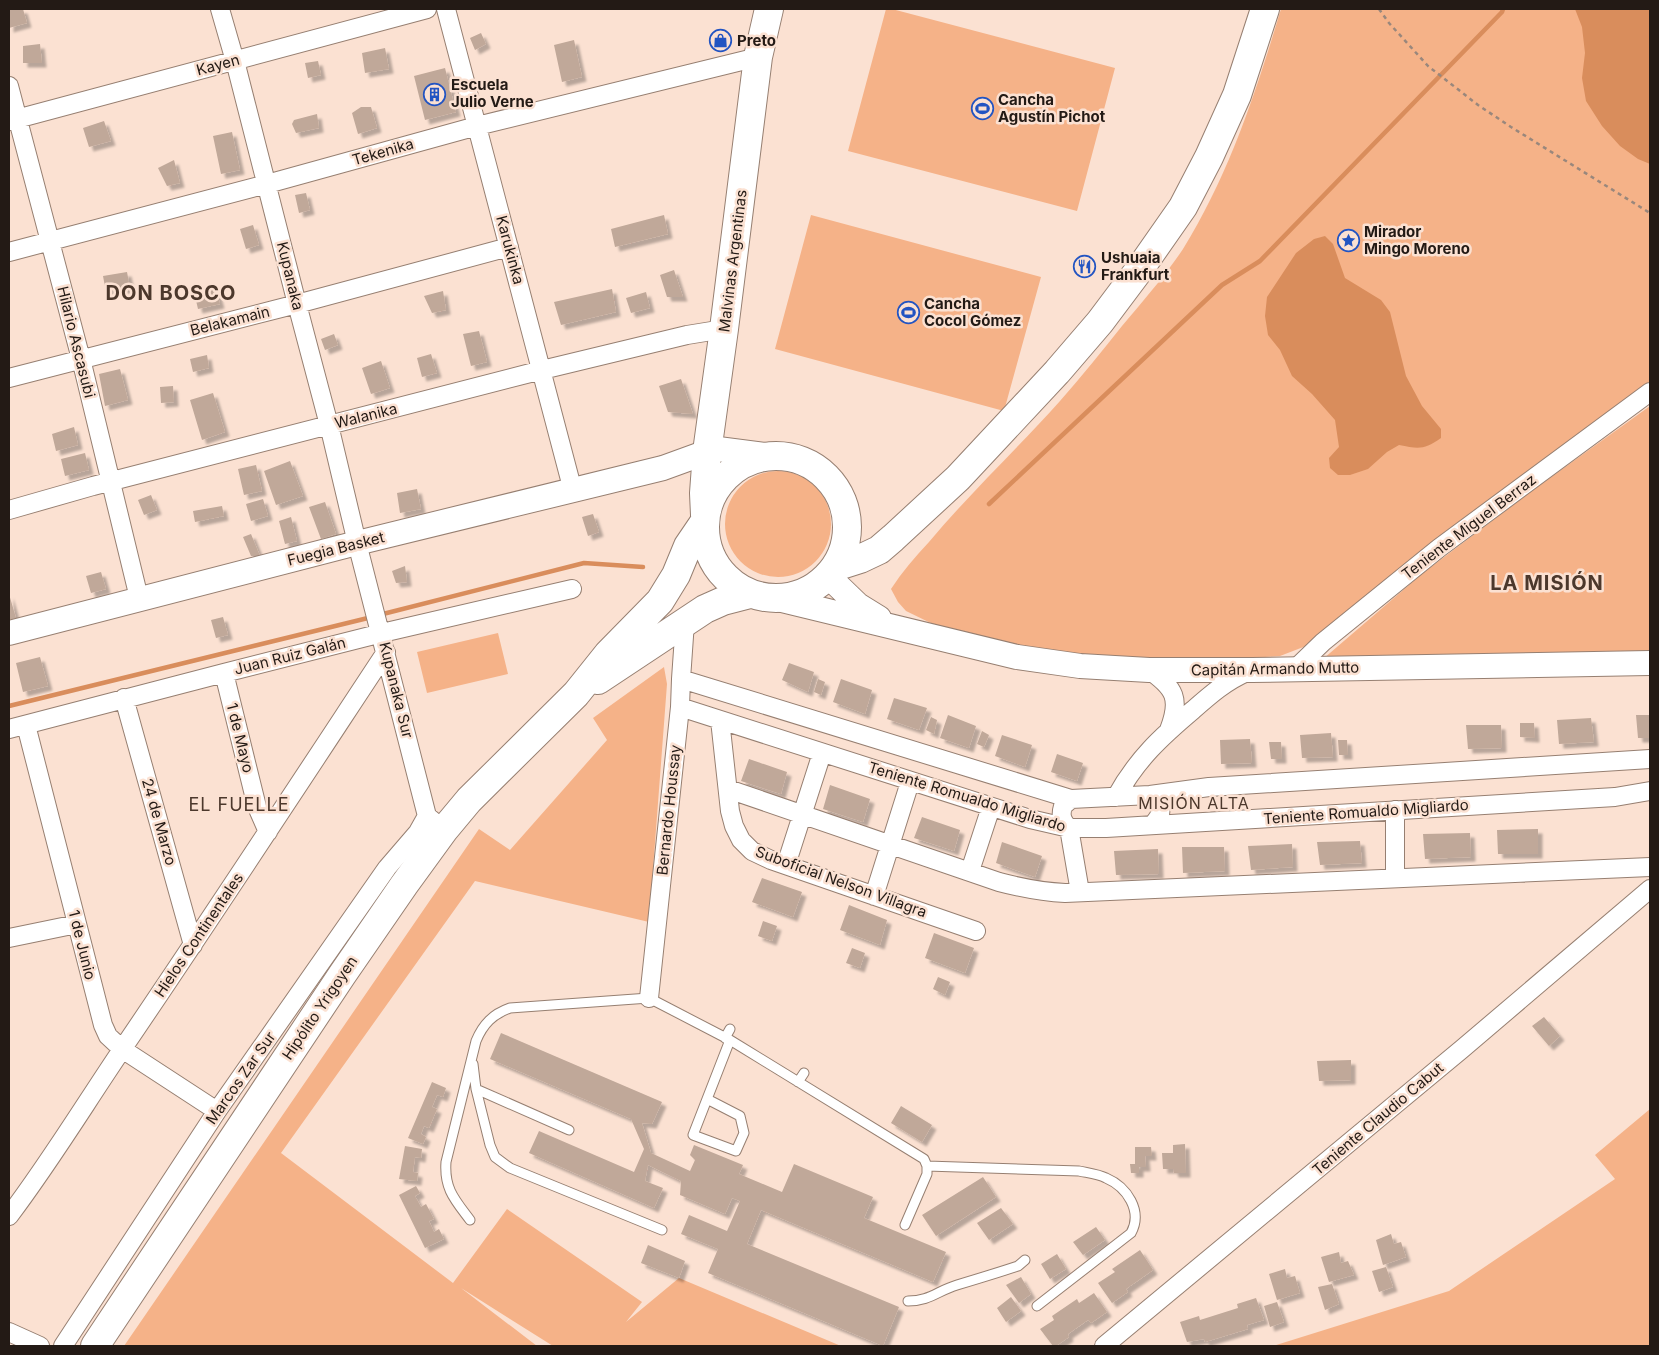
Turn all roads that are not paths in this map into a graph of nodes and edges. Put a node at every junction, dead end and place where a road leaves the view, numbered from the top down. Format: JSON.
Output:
{"nodes":[{"id":1,"x":220,"y":9,"type":"edge"},
{"id":2,"x":427,"y":9,"type":"edge"},
{"id":3,"x":446,"y":9,"type":"edge"},
{"id":4,"x":769,"y":9,"type":"edge"},
{"id":5,"x":1265,"y":9,"type":"edge"},
{"id":6,"x":758,"y":57,"type":"junction"},
{"id":7,"x":235,"y":61,"type":"junction"},
{"id":8,"x":9,"y":86,"type":"edge"},
{"id":9,"x":13,"y":120,"type":"edge"},
{"id":10,"x":477,"y":126,"type":"junction"},
{"id":11,"x":267,"y":184,"type":"junction"},
{"id":12,"x":50,"y":240,"type":"junction"},
{"id":13,"x":509,"y":247,"type":"junction"},
{"id":14,"x":9,"y":252,"type":"edge"},
{"id":15,"x":296,"y":304,"type":"junction"},
{"id":16,"x":724,"y":329,"type":"junction"},
{"id":17,"x":81,"y":359,"type":"junction"},
{"id":18,"x":542,"y":370,"type":"junction"},
{"id":19,"x":9,"y":378,"type":"edge"},
{"id":20,"x":1650,"y":392,"type":"edge"},
{"id":21,"x":329,"y":425,"type":"junction"},
{"id":22,"x":773,"y":456,"type":"junction"},
{"id":23,"x":706,"y":461,"type":"junction"},
{"id":24,"x":111,"y":482,"type":"junction"},
{"id":25,"x":573,"y":491,"type":"junction"},
{"id":26,"x":9,"y":510,"type":"edge"},
{"id":27,"x":705,"y":518,"type":"junction"},
{"id":28,"x":358,"y":543,"type":"junction"},
{"id":29,"x":831,"y":572,"type":"junction"},
{"id":30,"x":572,"y":589,"type":"dead end"},
{"id":31,"x":762,"y":596,"type":"junction"},
{"id":32,"x":139,"y":598,"type":"junction"},
{"id":33,"x":685,"y":622,"type":"junction"},
{"id":34,"x":380,"y":628,"type":"junction"},
{"id":35,"x":903,"y":630,"type":"junction"},
{"id":36,"x":9,"y":633,"type":"edge"},
{"id":37,"x":386,"y":652,"type":"junction"},
{"id":38,"x":1650,"y":662,"type":"edge"},
{"id":39,"x":1149,"y":670,"type":"junction"},
{"id":40,"x":1252,"y":670,"type":"junction"},
{"id":41,"x":1294,"y":670,"type":"junction"},
{"id":42,"x":224,"y":672,"type":"junction"},
{"id":43,"x":681,"y":679,"type":"junction"},
{"id":44,"x":576,"y":694,"type":"junction"},
{"id":45,"x":124,"y":698,"type":"junction"},
{"id":46,"x":680,"y":707,"type":"junction"},
{"id":47,"x":720,"y":720,"type":"junction"},
{"id":48,"x":17,"y":727,"type":"edge"},
{"id":49,"x":1170,"y":730,"type":"junction"},
{"id":50,"x":822,"y":753,"type":"junction"},
{"id":51,"x":1650,"y":759,"type":"edge"},
{"id":52,"x":910,"y":782,"type":"junction"},
{"id":53,"x":728,"y":789,"type":"junction"},
{"id":54,"x":1650,"y":791,"type":"edge"},
{"id":55,"x":1150,"y":795,"type":"junction"},
{"id":56,"x":1116,"y":797,"type":"junction"},
{"id":57,"x":1071,"y":799,"type":"junction"},
{"id":58,"x":991,"y":807,"type":"junction"},
{"id":59,"x":1395,"y":810,"type":"junction"},
{"id":60,"x":803,"y":814,"type":"junction"},
{"id":61,"x":436,"y":823,"type":"junction"},
{"id":62,"x":1152,"y":825,"type":"junction"},
{"id":63,"x":1069,"y":828,"type":"junction"},
{"id":64,"x":268,"y":832,"type":"junction"},
{"id":65,"x":890,"y":844,"type":"junction"},
{"id":66,"x":786,"y":865,"type":"junction"},
{"id":67,"x":1650,"y":867,"type":"edge"},
{"id":68,"x":970,"y":871,"type":"junction"},
{"id":69,"x":1395,"y":878,"type":"junction"},
{"id":70,"x":1650,"y":889,"type":"edge"},
{"id":71,"x":1080,"y":892,"type":"junction"},
{"id":72,"x":874,"y":896,"type":"junction"},
{"id":73,"x":77,"y":924,"type":"junction"},
{"id":74,"x":976,"y":931,"type":"dead end"},
{"id":75,"x":9,"y":938,"type":"edge"},
{"id":76,"x":193,"y":946,"type":"junction"},
{"id":77,"x":649,"y":998,"type":"junction"},
{"id":78,"x":730,"y":1029,"type":"dead end"},
{"id":79,"x":727,"y":1039,"type":"junction"},
{"id":80,"x":122,"y":1049,"type":"junction"},
{"id":81,"x":474,"y":1052,"type":"junction"},
{"id":82,"x":804,"y":1073,"type":"dead end"},
{"id":83,"x":798,"y":1082,"type":"junction"},
{"id":84,"x":476,"y":1089,"type":"junction"},
{"id":85,"x":707,"y":1099,"type":"junction"},
{"id":86,"x":217,"y":1112,"type":"junction"},
{"id":87,"x":569,"y":1130,"type":"dead end"},
{"id":88,"x":927,"y":1166,"type":"junction"},
{"id":89,"x":9,"y":1216,"type":"edge"},
{"id":90,"x":470,"y":1220,"type":"dead end"},
{"id":91,"x":905,"y":1225,"type":"dead end"},
{"id":92,"x":662,"y":1230,"type":"dead end"},
{"id":93,"x":1025,"y":1260,"type":"dead end"},
{"id":94,"x":908,"y":1300,"type":"dead end"},
{"id":95,"x":1037,"y":1306,"type":"dead end"},
{"id":96,"x":9,"y":1332,"type":"edge"},
{"id":97,"x":40,"y":1346,"type":"edge"},
{"id":98,"x":63,"y":1346,"type":"edge"},
{"id":99,"x":95,"y":1346,"type":"edge"},
{"id":100,"x":1104,"y":1346,"type":"edge"}],
"edges":[{"from":1,"to":7,"type":"street","name":"Kupanaka"},
{"from":2,"to":7,"type":"street","name":"Kayen"},
{"from":3,"to":10,"type":"street","name":"Karukinka"},
{"from":4,"to":6,"type":"main road","name":"Malvinas Argentinas"},
{"from":5,"to":29,"type":"main road"},
{"from":6,"to":10,"type":"street","name":"Tekenika"},
{"from":6,"to":16,"type":"main road","name":"Malvinas Argentinas"},
{"from":7,"to":9,"type":"street","name":"Kayen"},
{"from":7,"to":11,"type":"street","name":"Kupanaka"},
{"from":8,"to":9,"type":"street","name":"Hilario Ascasubi"},
{"from":9,"to":12,"type":"street","name":"Hilario Ascasubi"},
{"from":10,"to":11,"type":"street","name":"Tekenika"},
{"from":10,"to":13,"type":"street","name":"Karukinka"},
{"from":11,"to":12,"type":"street","name":"Tekenika"},
{"from":11,"to":15,"type":"street","name":"Kupanaka"},
{"from":12,"to":14,"type":"street","name":"Tekenika"},
{"from":12,"to":17,"type":"street","name":"Hilario Ascasubi"},
{"from":13,"to":15,"type":"street","name":"Belakamain"},
{"from":13,"to":18,"type":"street","name":"Karukinka"},
{"from":15,"to":17,"type":"street","name":"Belakamain"},
{"from":15,"to":21,"type":"street","name":"Kupanaka"},
{"from":16,"to":18,"type":"street","name":"Walanika"},
{"from":16,"to":23,"type":"main road","name":"Malvinas Argentinas"},
{"from":17,"to":19,"type":"street","name":"Belakamain"},
{"from":17,"to":24,"type":"street","name":"Hilario Ascasubi"},
{"from":18,"to":21,"type":"street","name":"Walanika"},
{"from":18,"to":25,"type":"street","name":"Karukinka"},
{"from":20,"to":41,"type":"street","name":"Teniente Miguel Berraz"},
{"from":21,"to":24,"type":"street","name":"Walanika"},
{"from":21,"to":28,"type":"street","name":"Kupanaka"},
{"from":22,"to":23,"type":"street","name":"Fuegia Basket"},
{"from":22,"to":27,"type":"main road"},
{"from":22,"to":29,"type":"main road"},
{"from":23,"to":25,"type":"street","name":"Fuegia Basket"},
{"from":23,"to":27,"type":"main road","name":"Malvinas Argentinas"},
{"from":24,"to":26,"type":"street","name":"Walanika"},
{"from":24,"to":32,"type":"street","name":"Hilario Ascasubi"},
{"from":25,"to":28,"type":"street","name":"Fuegia Basket"},
{"from":27,"to":31,"type":"main road"},
{"from":27,"to":44,"type":"main road"},
{"from":28,"to":32,"type":"street","name":"Fuegia Basket"},
{"from":28,"to":34,"type":"street","name":"Kupanaka Sur"},
{"from":29,"to":31,"type":"main road"},
{"from":29,"to":35,"type":"street","name":"Capitán Armando Mutto"},
{"from":30,"to":34,"type":"street","name":"Juan Ruiz Galán"},
{"from":31,"to":33,"type":"main road"},
{"from":31,"to":35,"type":"street","name":"Capitán Armando Mutto"},
{"from":32,"to":36,"type":"street","name":"Fuegia Basket"},
{"from":33,"to":43,"type":"street","name":"Bernardo Houssay"},
{"from":33,"to":44,"type":"main road"},
{"from":34,"to":37,"type":"street","name":"Kupanaka Sur"},
{"from":34,"to":42,"type":"street","name":"Juan Ruiz Galán"},
{"from":35,"to":39,"type":"street","name":"Capitán Armando Mutto"},
{"from":37,"to":61,"type":"street","name":"Kupanaka Sur"},
{"from":37,"to":64,"type":"street","name":"Hielos Continentales"},
{"from":38,"to":41,"type":"street","name":"Capitán Armando Mutto"},
{"from":39,"to":40,"type":"street","name":"Capitán Armando Mutto"},
{"from":39,"to":49,"type":"street"},
{"from":40,"to":41,"type":"street","name":"Capitán Armando Mutto"},
{"from":40,"to":49,"type":"street"},
{"from":42,"to":45,"type":"street","name":"Juan Ruiz Galán"},
{"from":42,"to":64,"type":"street","name":"1 de Mayo"},
{"from":43,"to":46,"type":"street","name":"Bernardo Houssay"},
{"from":43,"to":57,"type":"street","name":"Teniente Romualdo Migliardo"},
{"from":44,"to":61,"type":"main road","name":"Hipólito Yrigoyen"},
{"from":45,"to":48,"type":"street","name":"Juan Ruiz Galán"},
{"from":45,"to":76,"type":"street","name":"24 de Marzo"},
{"from":46,"to":47,"type":"street","name":"Teniente Romualdo Migliardo"},
{"from":46,"to":77,"type":"street","name":"Bernardo Houssay"},
{"from":47,"to":50,"type":"street","name":"Teniente Romualdo Migliardo"},
{"from":47,"to":53,"type":"street","name":"Suboficial Nelson Villagra"},
{"from":48,"to":73,"type":"street","name":"1 de Junio"},
{"from":49,"to":56,"type":"street"},
{"from":50,"to":52,"type":"street","name":"Teniente Romualdo Migliardo"},
{"from":50,"to":60,"type":"street"},
{"from":51,"to":55,"type":"street","name":"Teniente Romualdo Migliardo"},
{"from":52,"to":58,"type":"street","name":"Teniente Romualdo Migliardo"},
{"from":52,"to":65,"type":"street"},
{"from":53,"to":60,"type":"street"},
{"from":53,"to":66,"type":"street","name":"Suboficial Nelson Villagra"},
{"from":54,"to":59,"type":"street","name":"Teniente Romualdo Migliardo"},
{"from":55,"to":56,"type":"street","name":"Teniente Romualdo Migliardo"},
{"from":55,"to":62,"type":"street"},
{"from":56,"to":57,"type":"street","name":"Teniente Romualdo Migliardo"},
{"from":57,"to":63,"type":"street"},
{"from":58,"to":63,"type":"street","name":"Teniente Romualdo Migliardo"},
{"from":58,"to":68,"type":"street"},
{"from":59,"to":62,"type":"street","name":"Teniente Romualdo Migliardo"},
{"from":59,"to":69,"type":"street"},
{"from":60,"to":65,"type":"street"},
{"from":60,"to":66,"type":"street"},
{"from":61,"to":86,"type":"street","name":"Marcos Zar Sur"},
{"from":61,"to":99,"type":"main road","name":"Hipólito Yrigoyen"},
{"from":62,"to":63,"type":"street","name":"Teniente Romualdo Migliardo"},
{"from":63,"to":71,"type":"street"},
{"from":64,"to":76,"type":"street","name":"Hielos Continentales"},
{"from":65,"to":68,"type":"street"},
{"from":65,"to":72,"type":"street"},
{"from":66,"to":72,"type":"street","name":"Suboficial Nelson Villagra"},
{"from":67,"to":69,"type":"street"},
{"from":68,"to":71,"type":"street"},
{"from":69,"to":71,"type":"street"},
{"from":70,"to":100,"type":"street","name":"Teniente Claudio Cabut"},
{"from":72,"to":74,"type":"street","name":"Suboficial Nelson Villagra"},
{"from":73,"to":75,"type":"street"},
{"from":73,"to":80,"type":"street","name":"1 de Junio"},
{"from":76,"to":80,"type":"street","name":"Hielos Continentales"},
{"from":77,"to":79,"type":"lane"},
{"from":77,"to":81,"type":"lane"},
{"from":78,"to":79,"type":"lane"},
{"from":79,"to":83,"type":"lane"},
{"from":79,"to":85,"type":"lane"},
{"from":80,"to":86,"type":"street","name":"1 de Junio"},
{"from":80,"to":89,"type":"street","name":"Hielos Continentales"},
{"from":81,"to":84,"type":"lane"},
{"from":81,"to":90,"type":"lane"},
{"from":82,"to":83,"type":"lane"},
{"from":83,"to":88,"type":"lane"},
{"from":84,"to":87,"type":"lane"},
{"from":84,"to":92,"type":"lane"},
{"from":85,"to":85,"type":"lane"},
{"from":86,"to":98,"type":"street","name":"Marcos Zar Sur"},
{"from":88,"to":91,"type":"lane"},
{"from":88,"to":95,"type":"lane"},
{"from":93,"to":94,"type":"lane"},
{"from":96,"to":97,"type":"street"}]}
